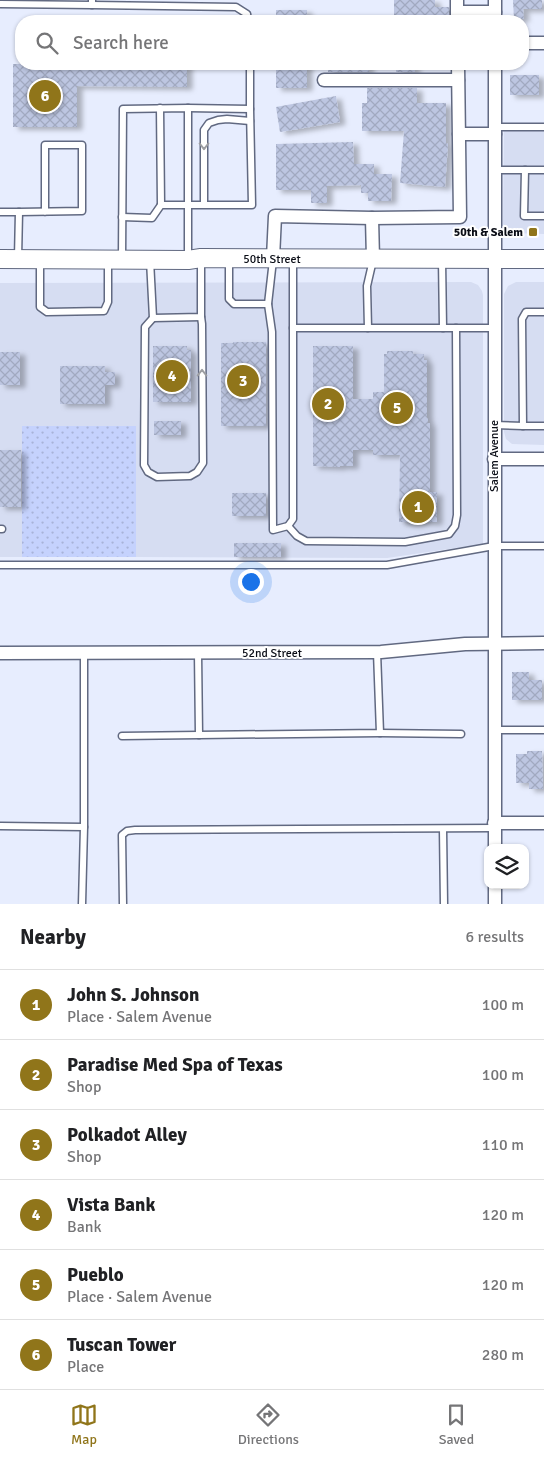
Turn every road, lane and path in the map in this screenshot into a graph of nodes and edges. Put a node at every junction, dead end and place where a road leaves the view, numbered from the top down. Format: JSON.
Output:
{"nodes":[{"id":1,"x":92,"y":3,"type":"edge"},
{"id":2,"x":0,"y":4,"type":"edge"},
{"id":3,"x":457,"y":11,"type":"edge"},
{"id":4,"x":495,"y":11,"type":"edge"},
{"id":5,"x":246,"y":15,"type":"edge"},
{"id":6,"x":544,"y":43,"type":"edge"},
{"id":7,"x":529,"y":44,"type":"edge"},
{"id":8,"x":250,"y":70,"type":"edge"},
{"id":9,"x":458,"y":70,"type":"edge"},
{"id":10,"x":496,"y":70,"type":"edge"},
{"id":11,"x":324,"y":80,"type":"dead end"},
{"id":12,"x":458,"y":80,"type":"junction"},
{"id":13,"x":160,"y":108,"type":"junction"},
{"id":14,"x":188,"y":108,"type":"junction"},
{"id":15,"x":250,"y":109,"type":"junction"},
{"id":16,"x":250,"y":121,"type":"junction"},
{"id":17,"x":544,"y":127,"type":"edge"},
{"id":18,"x":495,"y":130,"type":"junction"},
{"id":19,"x":459,"y":134,"type":"junction"},
{"id":20,"x":495,"y":170,"type":"junction"},
{"id":21,"x":525,"y":170,"type":"junction"},
{"id":22,"x":544,"y":170,"type":"edge"},
{"id":23,"x":204,"y":204,"type":"junction"},
{"id":24,"x":161,"y":205,"type":"junction"},
{"id":25,"x":188,"y":205,"type":"junction"},
{"id":26,"x":0,"y":212,"type":"edge"},
{"id":27,"x":19,"y":212,"type":"junction"},
{"id":28,"x":45,"y":212,"type":"junction"},
{"id":29,"x":544,"y":216,"type":"edge"},
{"id":30,"x":122,"y":217,"type":"junction"},
{"id":31,"x":372,"y":218,"type":"junction"},
{"id":32,"x":273,"y":258,"type":"junction"},
{"id":33,"x":0,"y":259,"type":"edge"},
{"id":34,"x":18,"y":259,"type":"junction"},
{"id":35,"x":40,"y":259,"type":"junction"},
{"id":36,"x":115,"y":259,"type":"junction"},
{"id":37,"x":150,"y":259,"type":"junction"},
{"id":38,"x":194,"y":259,"type":"junction"},
{"id":39,"x":229,"y":259,"type":"junction"},
{"id":40,"x":293,"y":259,"type":"junction"},
{"id":41,"x":373,"y":259,"type":"junction"},
{"id":42,"x":442,"y":259,"type":"junction"},
{"id":43,"x":495,"y":259,"type":"junction"},
{"id":44,"x":544,"y":259,"type":"edge"},
{"id":45,"x":268,"y":304,"type":"junction"},
{"id":46,"x":544,"y":312,"type":"edge"},
{"id":47,"x":200,"y":317,"type":"junction"},
{"id":48,"x":152,"y":318,"type":"junction"},
{"id":49,"x":293,"y":328,"type":"junction"},
{"id":50,"x":368,"y":328,"type":"junction"},
{"id":51,"x":443,"y":328,"type":"junction"},
{"id":52,"x":456,"y":328,"type":"junction"},
{"id":53,"x":495,"y":328,"type":"junction"},
{"id":54,"x":494,"y":425,"type":"junction"},
{"id":55,"x":523,"y":426,"type":"junction"},
{"id":56,"x":544,"y":426,"type":"edge"},
{"id":57,"x":544,"y":459,"type":"edge"},
{"id":58,"x":494,"y":460,"type":"junction"},
{"id":59,"x":288,"y":526,"type":"junction"},
{"id":60,"x":494,"y":546,"type":"junction"},
{"id":61,"x":544,"y":546,"type":"edge"},
{"id":62,"x":0,"y":565,"type":"edge"},
{"id":63,"x":544,"y":643,"type":"edge"},
{"id":64,"x":494,"y":644,"type":"junction"},
{"id":65,"x":377,"y":652,"type":"junction"},
{"id":66,"x":0,"y":653,"type":"edge"},
{"id":67,"x":84,"y":653,"type":"junction"},
{"id":68,"x":198,"y":653,"type":"junction"},
{"id":69,"x":494,"y":730,"type":"junction"},
{"id":70,"x":544,"y":730,"type":"edge"},
{"id":71,"x":380,"y":733,"type":"junction"},
{"id":72,"x":461,"y":734,"type":"dead end"},
{"id":73,"x":199,"y":735,"type":"junction"},
{"id":74,"x":122,"y":736,"type":"dead end"},
{"id":75,"x":544,"y":823,"type":"edge"},
{"id":76,"x":0,"y":826,"type":"edge"},
{"id":77,"x":495,"y":826,"type":"junction"},
{"id":78,"x":84,"y":827,"type":"junction"},
{"id":79,"x":443,"y":828,"type":"junction"},
{"id":80,"x":495,"y":844,"type":"edge"},
{"id":81,"x":495,"y":889,"type":"edge"},
{"id":82,"x":82,"y":904,"type":"edge"},
{"id":83,"x":123,"y":904,"type":"edge"},
{"id":84,"x":444,"y":904,"type":"edge"},
{"id":85,"x":495,"y":904,"type":"edge"}],
"edges":[{"from":1,"to":2,"type":"lane"},
{"from":1,"to":5,"type":"lane"},
{"from":3,"to":4,"type":"street"},
{"from":6,"to":7,"type":"street"},
{"from":8,"to":15,"type":"lane"},
{"from":9,"to":12,"type":"street"},
{"from":10,"to":18,"type":"street","name":"Salem Avenue"},
{"from":11,"to":12,"type":"street"},
{"from":12,"to":19,"type":"street"},
{"from":13,"to":14,"type":"lane"},
{"from":13,"to":24,"type":"lane"},
{"from":13,"to":30,"type":"lane"},
{"from":14,"to":15,"type":"lane"},
{"from":14,"to":25,"type":"lane"},
{"from":15,"to":16,"type":"lane"},
{"from":16,"to":23,"type":"lane","one_way":true},
{"from":16,"to":23,"type":"lane"},
{"from":17,"to":18,"type":"lane"},
{"from":18,"to":19,"type":"street"},
{"from":18,"to":20,"type":"street","name":"Salem Avenue"},
{"from":19,"to":31,"type":"street"},
{"from":20,"to":21,"type":"lane"},
{"from":20,"to":43,"type":"street","name":"Salem Avenue"},
{"from":21,"to":22,"type":"lane"},
{"from":21,"to":29,"type":"lane"},
{"from":23,"to":25,"type":"lane"},
{"from":24,"to":25,"type":"lane"},
{"from":24,"to":30,"type":"lane"},
{"from":25,"to":38,"type":"lane"},
{"from":26,"to":27,"type":"lane"},
{"from":27,"to":28,"type":"lane"},
{"from":27,"to":34,"type":"lane"},
{"from":28,"to":28,"type":"lane"},
{"from":30,"to":36,"type":"lane"},
{"from":31,"to":32,"type":"street"},
{"from":31,"to":41,"type":"street"},
{"from":32,"to":39,"type":"main road","name":"50th Street"},
{"from":32,"to":40,"type":"main road","name":"50th Street"},
{"from":32,"to":45,"type":"lane"},
{"from":33,"to":34,"type":"main road","name":"50th Street"},
{"from":34,"to":35,"type":"main road","name":"50th Street"},
{"from":35,"to":36,"type":"main road","name":"50th Street"},
{"from":35,"to":36,"type":"lane"},
{"from":36,"to":37,"type":"main road","name":"50th Street"},
{"from":37,"to":38,"type":"main road","name":"50th Street"},
{"from":37,"to":48,"type":"lane"},
{"from":38,"to":39,"type":"main road","name":"50th Street"},
{"from":38,"to":47,"type":"lane"},
{"from":39,"to":45,"type":"lane"},
{"from":40,"to":41,"type":"main road","name":"50th Street"},
{"from":40,"to":49,"type":"lane"},
{"from":41,"to":42,"type":"main road","name":"50th Street"},
{"from":41,"to":50,"type":"lane"},
{"from":42,"to":43,"type":"main road","name":"50th Street"},
{"from":42,"to":51,"type":"lane"},
{"from":43,"to":44,"type":"main road","name":"50th Street"},
{"from":43,"to":53,"type":"street","name":"Salem Avenue"},
{"from":45,"to":59,"type":"lane"},
{"from":46,"to":55,"type":"lane"},
{"from":47,"to":48,"type":"lane"},
{"from":48,"to":47,"type":"lane","one_way":true},
{"from":49,"to":50,"type":"lane"},
{"from":49,"to":59,"type":"lane"},
{"from":50,"to":51,"type":"lane"},
{"from":51,"to":52,"type":"lane"},
{"from":52,"to":53,"type":"lane"},
{"from":52,"to":59,"type":"lane"},
{"from":53,"to":54,"type":"street","name":"Salem Avenue"},
{"from":54,"to":55,"type":"lane"},
{"from":54,"to":58,"type":"street","name":"Salem Avenue"},
{"from":55,"to":56,"type":"lane"},
{"from":57,"to":58,"type":"street"},
{"from":58,"to":60,"type":"street","name":"Salem Avenue"},
{"from":60,"to":61,"type":"lane"},
{"from":60,"to":62,"type":"lane"},
{"from":60,"to":64,"type":"street","name":"Salem Avenue"},
{"from":63,"to":64,"type":"street","name":"52nd Street"},
{"from":64,"to":65,"type":"street","name":"52nd Street"},
{"from":64,"to":69,"type":"street","name":"Salem Avenue"},
{"from":65,"to":68,"type":"street","name":"52nd Street"},
{"from":65,"to":71,"type":"lane"},
{"from":66,"to":67,"type":"street","name":"52nd Street"},
{"from":67,"to":68,"type":"street","name":"52nd Street"},
{"from":67,"to":78,"type":"lane"},
{"from":68,"to":73,"type":"lane"},
{"from":69,"to":70,"type":"lane"},
{"from":69,"to":77,"type":"street","name":"Salem Avenue"},
{"from":71,"to":72,"type":"lane"},
{"from":71,"to":73,"type":"lane"},
{"from":73,"to":74,"type":"lane"},
{"from":75,"to":77,"type":"street"},
{"from":76,"to":78,"type":"lane"},
{"from":77,"to":79,"type":"lane"},
{"from":77,"to":80,"type":"street","name":"Salem Avenue"},
{"from":78,"to":82,"type":"lane"},
{"from":79,"to":83,"type":"lane"},
{"from":79,"to":84,"type":"lane"},
{"from":81,"to":85,"type":"street"}]}
